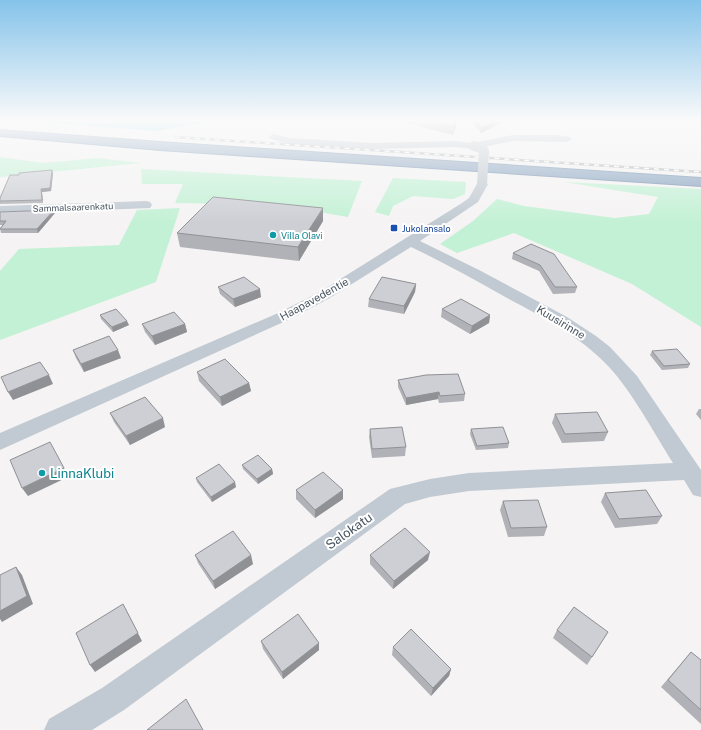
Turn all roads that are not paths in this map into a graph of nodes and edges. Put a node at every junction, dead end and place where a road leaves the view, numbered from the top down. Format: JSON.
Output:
{"nodes":[{"id":1,"x":281,"y":154,"type":"edge"},
{"id":2,"x":484,"y":154,"type":"edge"},
{"id":3,"x":701,"y":182,"type":"edge"},
{"id":4,"x":146,"y":205,"type":"dead end"},
{"id":5,"x":0,"y":210,"type":"edge"},
{"id":6,"x":409,"y":241,"type":"junction"},
{"id":7,"x":0,"y":442,"type":"edge"},
{"id":8,"x":695,"y":479,"type":"edge"},
{"id":9,"x":60,"y":730,"type":"edge"}],
"edges":[{"from":1,"to":3,"type":"highway"},
{"from":2,"to":6,"type":"street","name":"Haapavedentie","bridge":true},
{"from":4,"to":5,"type":"street","name":"Sammalsaarenkatu"},
{"from":6,"to":7,"type":"street","name":"Haapavedentie"},
{"from":6,"to":8,"type":"street","name":"Kuusirinne"},
{"from":8,"to":9,"type":"street","name":"Salokatu"}]}
